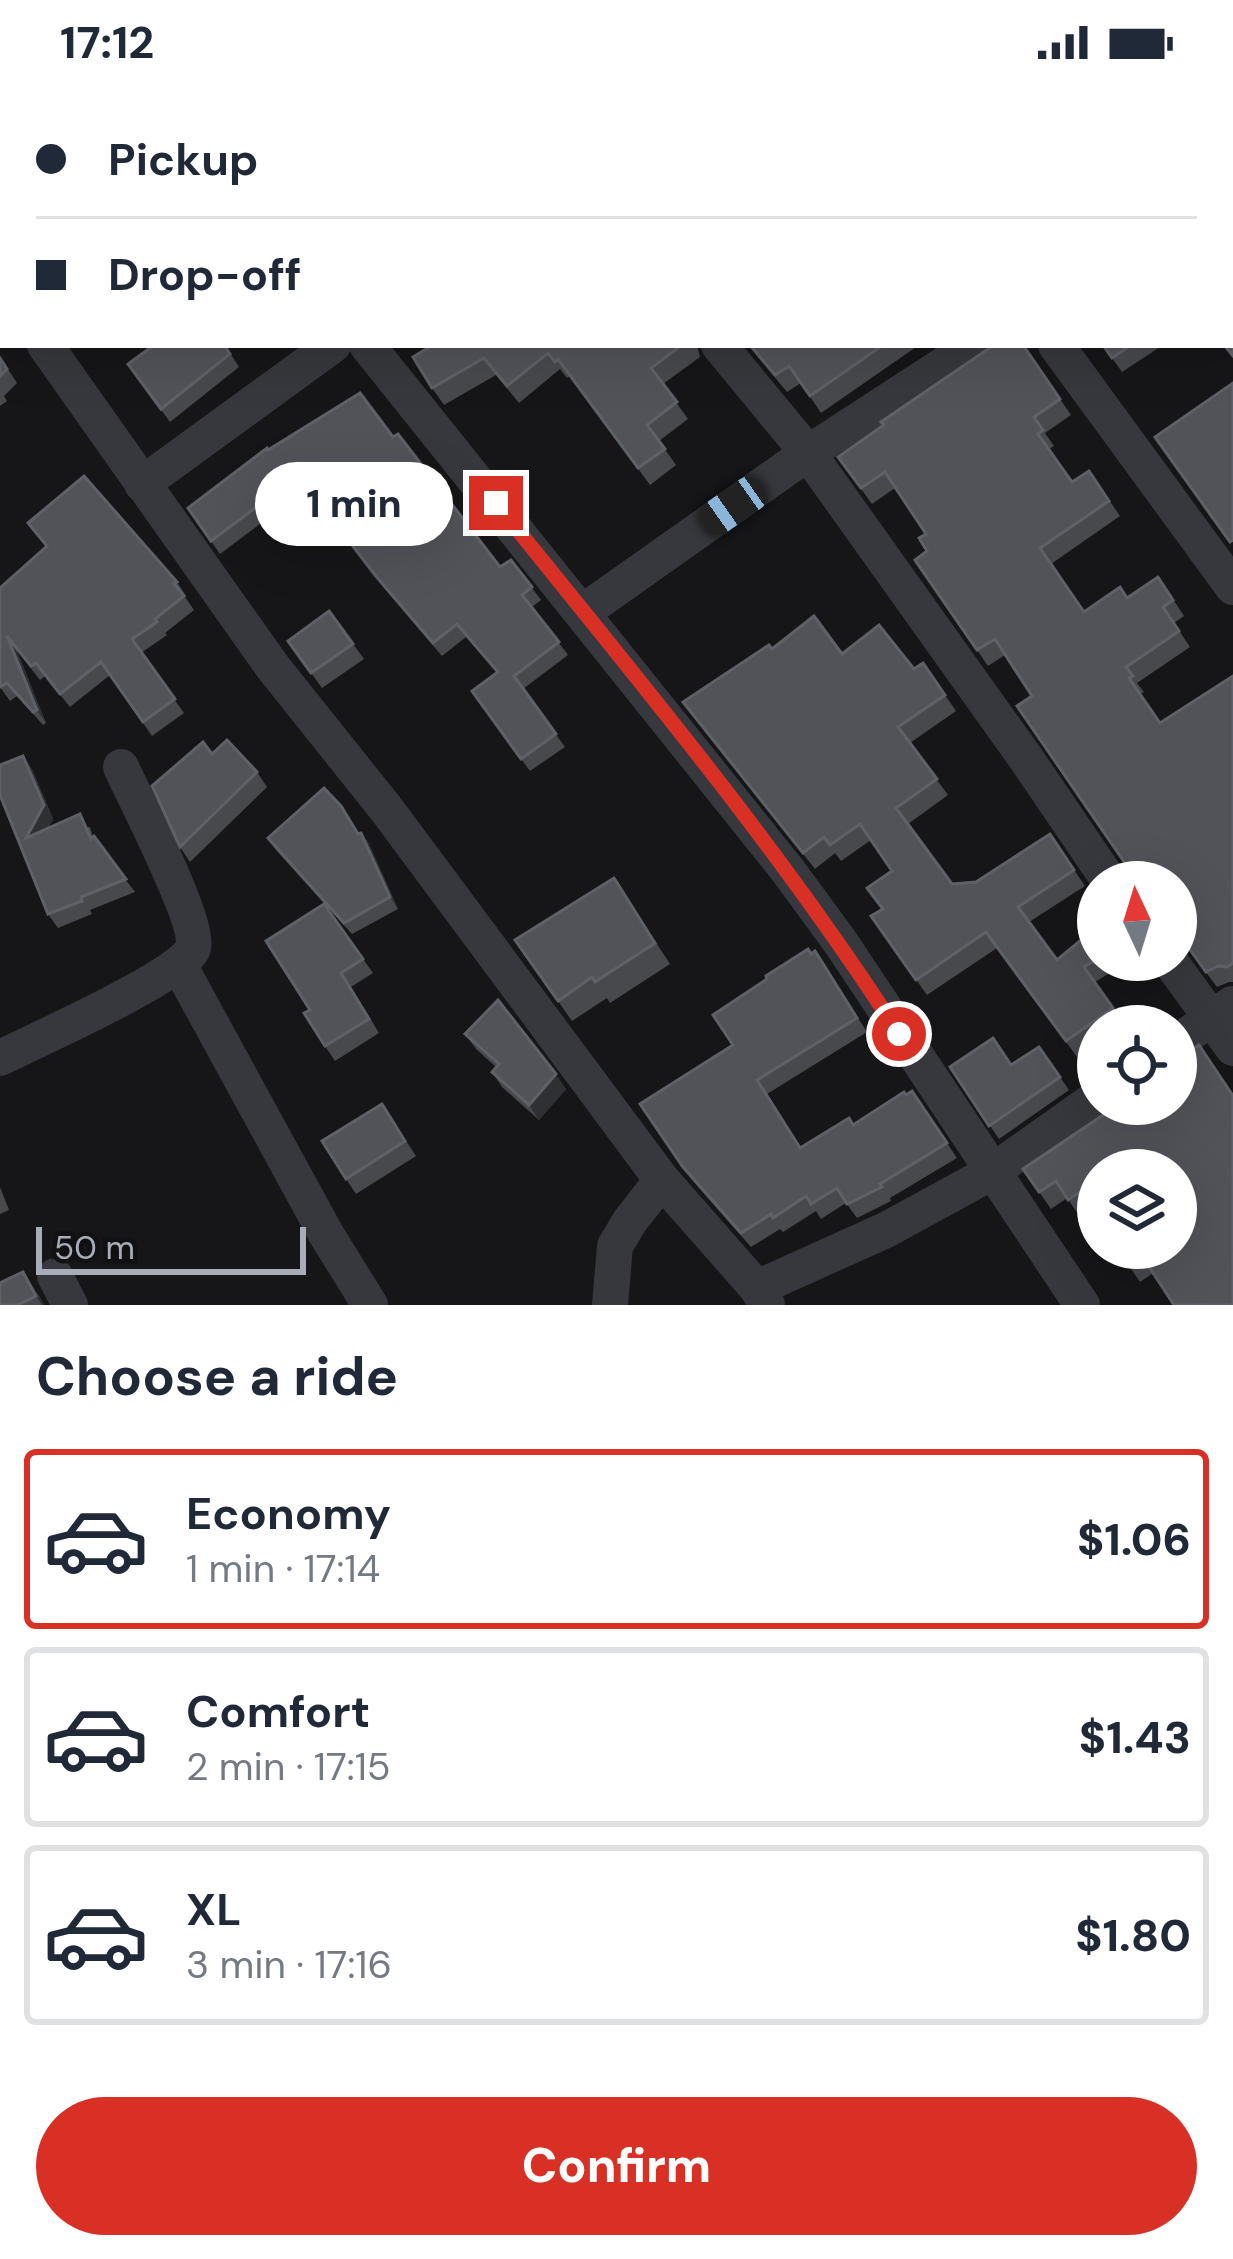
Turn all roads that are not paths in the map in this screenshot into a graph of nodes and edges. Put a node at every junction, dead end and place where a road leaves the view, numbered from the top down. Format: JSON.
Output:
{"nodes":[{"id":1,"x":47,"y":348,"type":"edge"},
{"id":2,"x":329,"y":348,"type":"edge"},
{"id":3,"x":369,"y":348,"type":"edge"},
{"id":4,"x":721,"y":348,"type":"edge"},
{"id":5,"x":969,"y":348,"type":"edge"},
{"id":6,"x":1058,"y":348,"type":"edge"},
{"id":7,"x":808,"y":453,"type":"junction"},
{"id":8,"x":142,"y":484,"type":"junction"},
{"id":9,"x":1233,"y":587,"type":"edge"},
{"id":10,"x":583,"y":612,"type":"junction"},
{"id":11,"x":121,"y":766,"type":"dead end"},
{"id":12,"x":1097,"y":861,"type":"edge"},
{"id":13,"x":179,"y":965,"type":"junction"},
{"id":14,"x":1191,"y":981,"type":"edge"},
{"id":15,"x":1223,"y":1010,"type":"edge"},
{"id":16,"x":1197,"y":1028,"type":"edge"},
{"id":17,"x":1233,"y":1048,"type":"edge"},
{"id":18,"x":0,"y":1058,"type":"edge"},
{"id":19,"x":1077,"y":1112,"type":"edge"},
{"id":20,"x":992,"y":1172,"type":"junction"},
{"id":21,"x":662,"y":1180,"type":"junction"},
{"id":22,"x":762,"y":1297,"type":"edge"},
{"id":23,"x":370,"y":1305,"type":"edge"},
{"id":24,"x":610,"y":1305,"type":"edge"},
{"id":25,"x":1082,"y":1305,"type":"edge"}],
"edges":[{"from":1,"to":8,"type":"street"},
{"from":2,"to":8,"type":"street"},
{"from":3,"to":10,"type":"street"},
{"from":4,"to":7,"type":"street"},
{"from":5,"to":7,"type":"street"},
{"from":6,"to":9,"type":"street"},
{"from":7,"to":10,"type":"street"},
{"from":7,"to":12,"type":"street"},
{"from":8,"to":21,"type":"street"},
{"from":10,"to":20,"type":"street"},
{"from":11,"to":13,"type":"street"},
{"from":13,"to":18,"type":"street"},
{"from":13,"to":23,"type":"street"},
{"from":14,"to":15,"type":"street"},
{"from":15,"to":16,"type":"street"},
{"from":15,"to":17,"type":"street"},
{"from":19,"to":20,"type":"street"},
{"from":20,"to":22,"type":"street"},
{"from":20,"to":25,"type":"street"},
{"from":21,"to":22,"type":"street"},
{"from":21,"to":24,"type":"street"}]}
